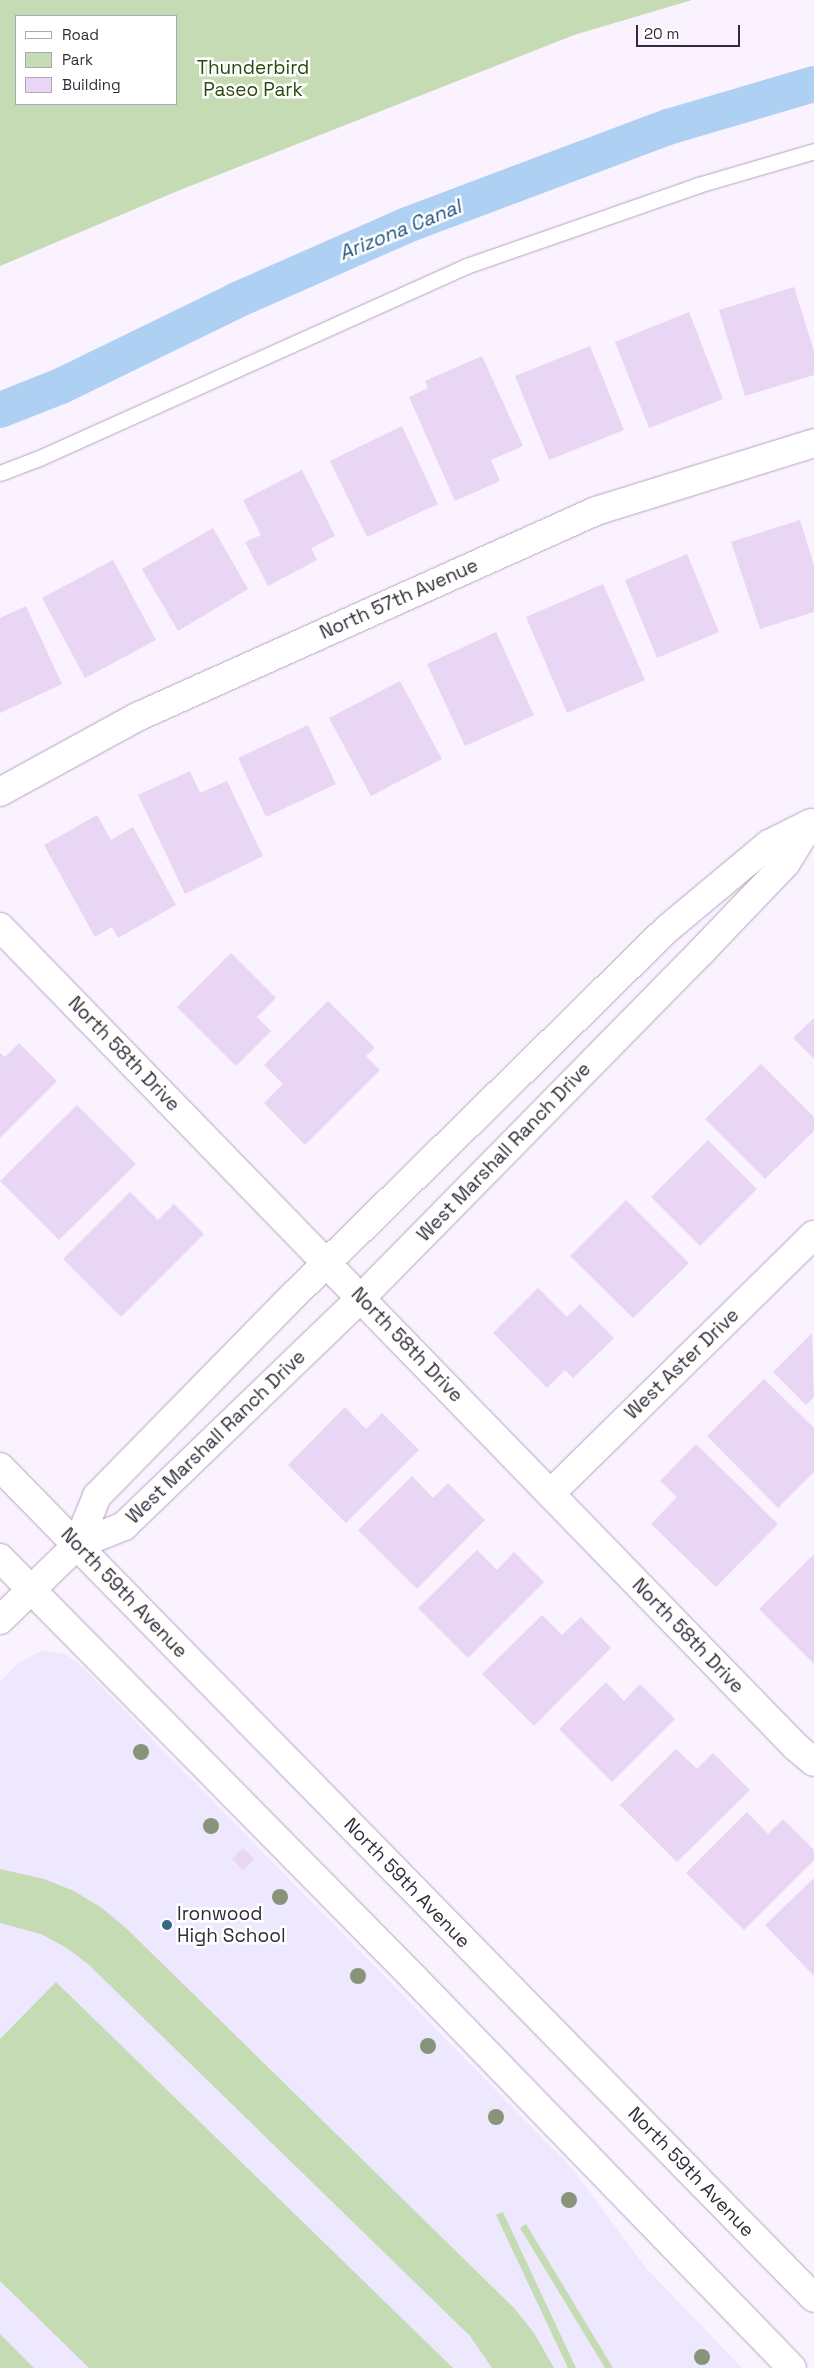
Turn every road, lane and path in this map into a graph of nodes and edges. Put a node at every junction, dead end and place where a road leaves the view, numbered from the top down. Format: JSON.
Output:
{"nodes":[{"id":1,"x":814,"y":151,"type":"edge"},
{"id":2,"x":814,"y":443,"type":"edge"},
{"id":3,"x":0,"y":473,"type":"edge"},
{"id":4,"x":0,"y":792,"type":"edge"},
{"id":5,"x":812,"y":822,"type":"edge"},
{"id":6,"x":0,"y":927,"type":"edge"},
{"id":7,"x":814,"y":1235,"type":"edge"},
{"id":8,"x":329,"y":1263,"type":"junction"},
{"id":9,"x":361,"y":1298,"type":"junction"},
{"id":10,"x":0,"y":1467,"type":"edge"},
{"id":11,"x":551,"y":1493,"type":"junction"},
{"id":12,"x":77,"y":1545,"type":"junction"},
{"id":13,"x":0,"y":1558,"type":"edge"},
{"id":14,"x":31,"y":1588,"type":"junction"},
{"id":15,"x":0,"y":1620,"type":"edge"},
{"id":16,"x":814,"y":1762,"type":"edge"},
{"id":17,"x":814,"y":2298,"type":"edge"},
{"id":18,"x":792,"y":2368,"type":"edge"}],
"edges":[{"from":1,"to":3,"type":"lane"},
{"from":2,"to":4,"type":"street","name":"North 57th Avenue"},
{"from":5,"to":8,"type":"street","name":"West Marshall Ranch Drive"},
{"from":5,"to":9,"type":"street","name":"West Marshall Ranch Drive"},
{"from":6,"to":8,"type":"street","name":"North 58th Drive"},
{"from":7,"to":11,"type":"street","name":"West Aster Drive"},
{"from":8,"to":9,"type":"street","name":"North 58th Drive"},
{"from":8,"to":12,"type":"street","name":"West Marshall Ranch Drive"},
{"from":9,"to":11,"type":"street","name":"North 58th Drive"},
{"from":9,"to":12,"type":"street","name":"West Marshall Ranch Drive"},
{"from":10,"to":12,"type":"street","name":"North 59th Avenue"},
{"from":11,"to":16,"type":"street","name":"North 58th Drive"},
{"from":12,"to":14,"type":"street"},
{"from":12,"to":17,"type":"street","name":"North 59th Avenue"},
{"from":13,"to":14,"type":"street"},
{"from":14,"to":15,"type":"street"},
{"from":14,"to":18,"type":"street"}]}
